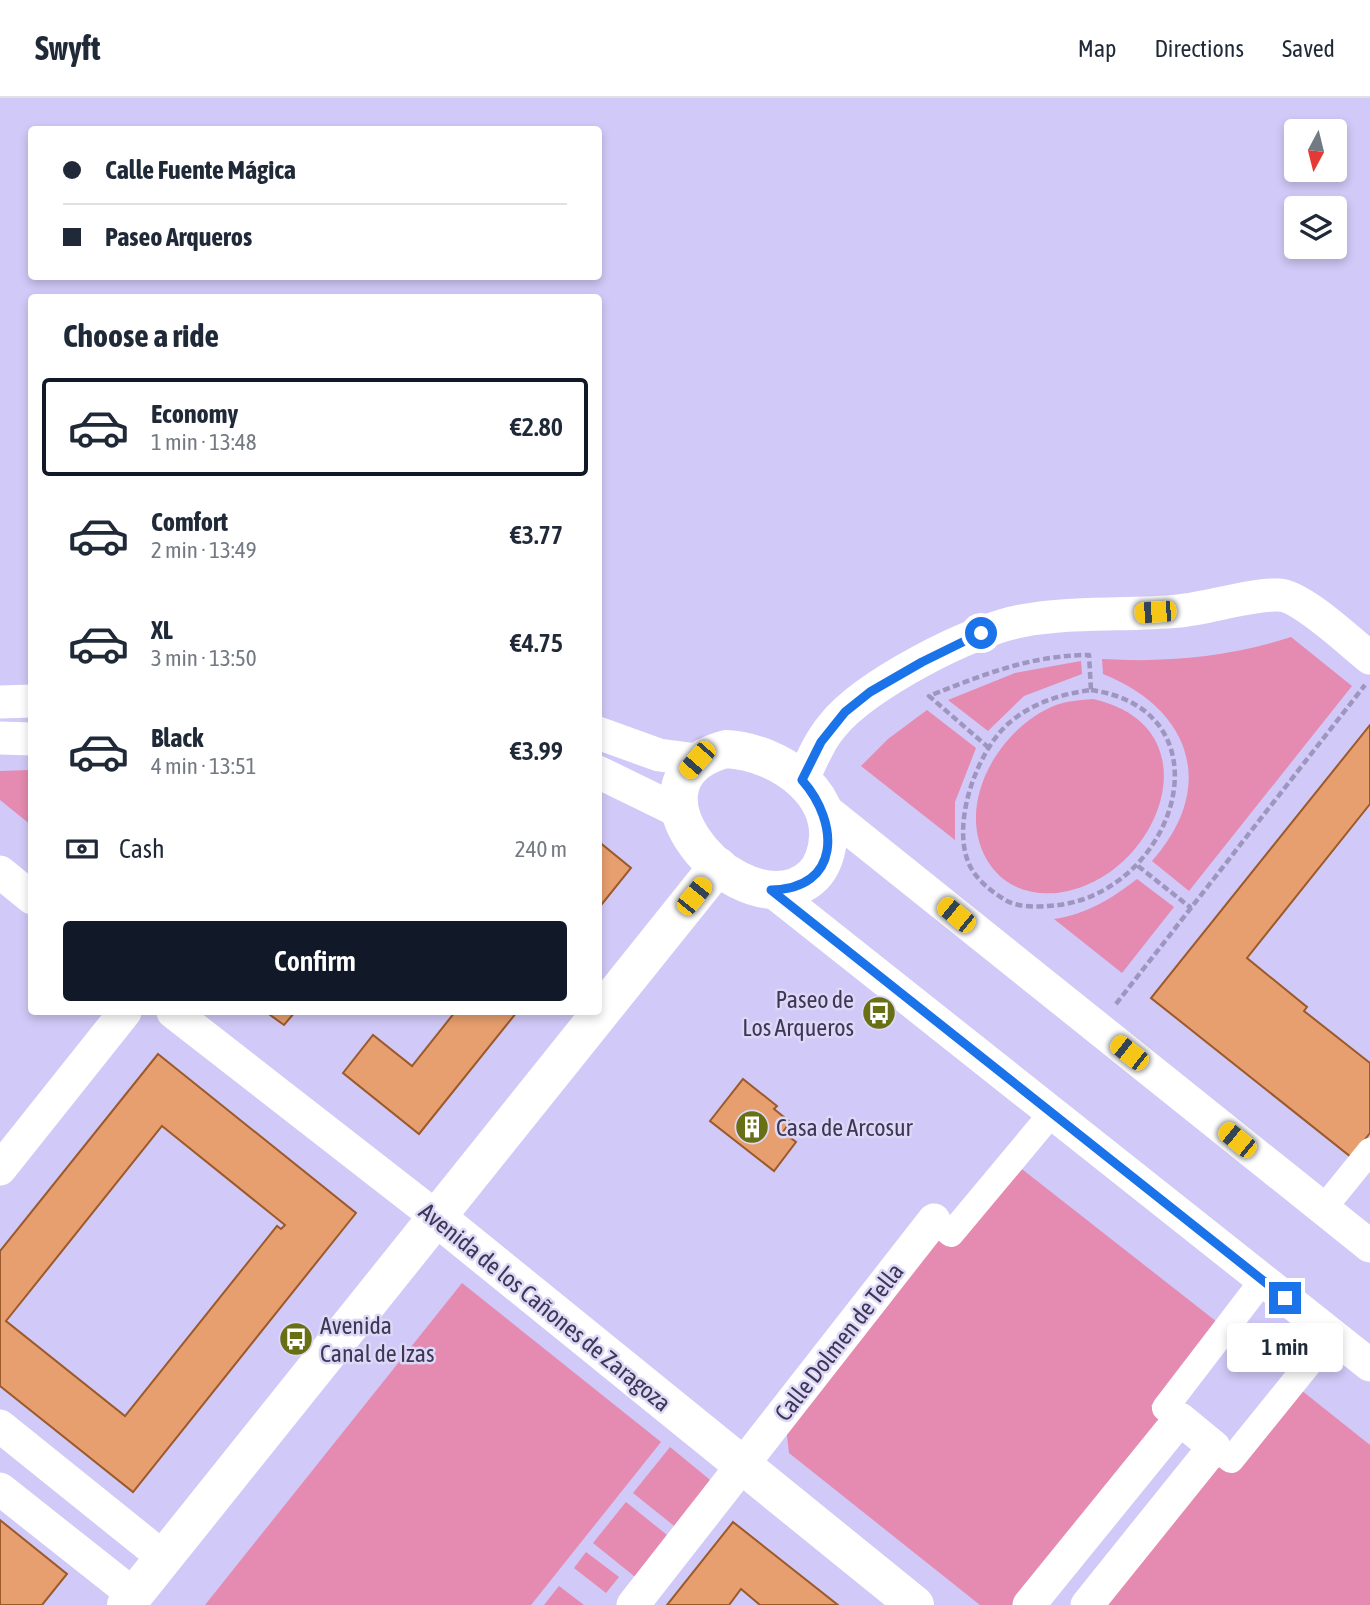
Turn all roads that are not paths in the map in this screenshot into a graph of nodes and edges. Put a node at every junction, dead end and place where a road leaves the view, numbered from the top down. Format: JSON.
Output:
{"nodes":[{"id":1,"x":1370,"y":658,"type":"edge"},
{"id":2,"x":28,"y":701,"type":"edge"},
{"id":3,"x":0,"y":702,"type":"edge"},
{"id":4,"x":602,"y":734,"type":"edge"},
{"id":5,"x":0,"y":738,"type":"edge"},
{"id":6,"x":28,"y":739,"type":"edge"},
{"id":7,"x":697,"y":760,"type":"junction"},
{"id":8,"x":602,"y":774,"type":"edge"},
{"id":9,"x":813,"y":794,"type":"junction"},
{"id":10,"x":678,"y":811,"type":"junction"},
{"id":11,"x":718,"y":866,"type":"junction"},
{"id":12,"x":0,"y":872,"type":"edge"},
{"id":13,"x":771,"y":890,"type":"junction"},
{"id":14,"x":28,"y":895,"type":"edge"},
{"id":15,"x":602,"y":1009,"type":"edge"},
{"id":16,"x":123,"y":1015,"type":"edge"},
{"id":17,"x":177,"y":1015,"type":"edge"},
{"id":18,"x":598,"y":1015,"type":"edge"},
{"id":19,"x":1052,"y":1112,"type":"junction"},
{"id":20,"x":1370,"y":1151,"type":"edge"},
{"id":21,"x":0,"y":1169,"type":"edge"},
{"id":22,"x":1323,"y":1209,"type":"junction"},
{"id":23,"x":435,"y":1216,"type":"junction"},
{"id":24,"x":934,"y":1220,"type":"joint"},
{"id":25,"x":1370,"y":1246,"type":"edge"},
{"id":26,"x":1263,"y":1280,"type":"junction"},
{"id":27,"x":1332,"y":1335,"type":"junction"},
{"id":28,"x":1370,"y":1365,"type":"edge"},
{"id":29,"x":1180,"y":1419,"type":"junction"},
{"id":30,"x":0,"y":1426,"type":"edge"},
{"id":31,"x":1214,"y":1447,"type":"junction"},
{"id":32,"x":742,"y":1468,"type":"junction"},
{"id":33,"x":0,"y":1489,"type":"edge"},
{"id":34,"x":164,"y":1558,"type":"junction"},
{"id":35,"x":130,"y":1600,"type":"edge"},
{"id":36,"x":633,"y":1605,"type":"edge"},
{"id":37,"x":915,"y":1605,"type":"edge"},
{"id":38,"x":1029,"y":1605,"type":"edge"},
{"id":39,"x":1087,"y":1605,"type":"edge"}],
"edges":[{"from":1,"to":9,"type":"street"},
{"from":2,"to":3,"type":"street"},
{"from":4,"to":7,"type":"street"},
{"from":5,"to":6,"type":"street"},
{"from":7,"to":9,"type":"street"},
{"from":7,"to":10,"type":"street"},
{"from":8,"to":10,"type":"street"},
{"from":9,"to":13,"type":"street"},
{"from":9,"to":22,"type":"street"},
{"from":10,"to":11,"type":"street"},
{"from":11,"to":13,"type":"street"},
{"from":11,"to":15,"type":"street"},
{"from":12,"to":14,"type":"street"},
{"from":13,"to":19,"type":"street"},
{"from":16,"to":21,"type":"street"},
{"from":17,"to":23,"type":"street","name":"Avenida de los Cañones de Zaragoza"},
{"from":18,"to":23,"type":"street"},
{"from":19,"to":24,"type":"street","name":"Calle Dolmen de Tella"},
{"from":19,"to":26,"type":"street"},
{"from":20,"to":22,"type":"street"},
{"from":22,"to":25,"type":"street"},
{"from":23,"to":32,"type":"street","name":"Avenida de los Cañones de Zaragoza"},
{"from":23,"to":34,"type":"street"},
{"from":24,"to":32,"type":"street","name":"Calle Dolmen de Tella"},
{"from":26,"to":27,"type":"street"},
{"from":26,"to":29,"type":"street"},
{"from":27,"to":28,"type":"street"},
{"from":27,"to":31,"type":"street"},
{"from":29,"to":31,"type":"street"},
{"from":29,"to":38,"type":"street"},
{"from":30,"to":34,"type":"street"},
{"from":31,"to":39,"type":"street"},
{"from":32,"to":36,"type":"street","name":"Calle Dolmen de Tella"},
{"from":32,"to":37,"type":"street","name":"Avenida de los Cañones de Zaragoza"},
{"from":33,"to":35,"type":"street"},
{"from":34,"to":35,"type":"street"}]}
